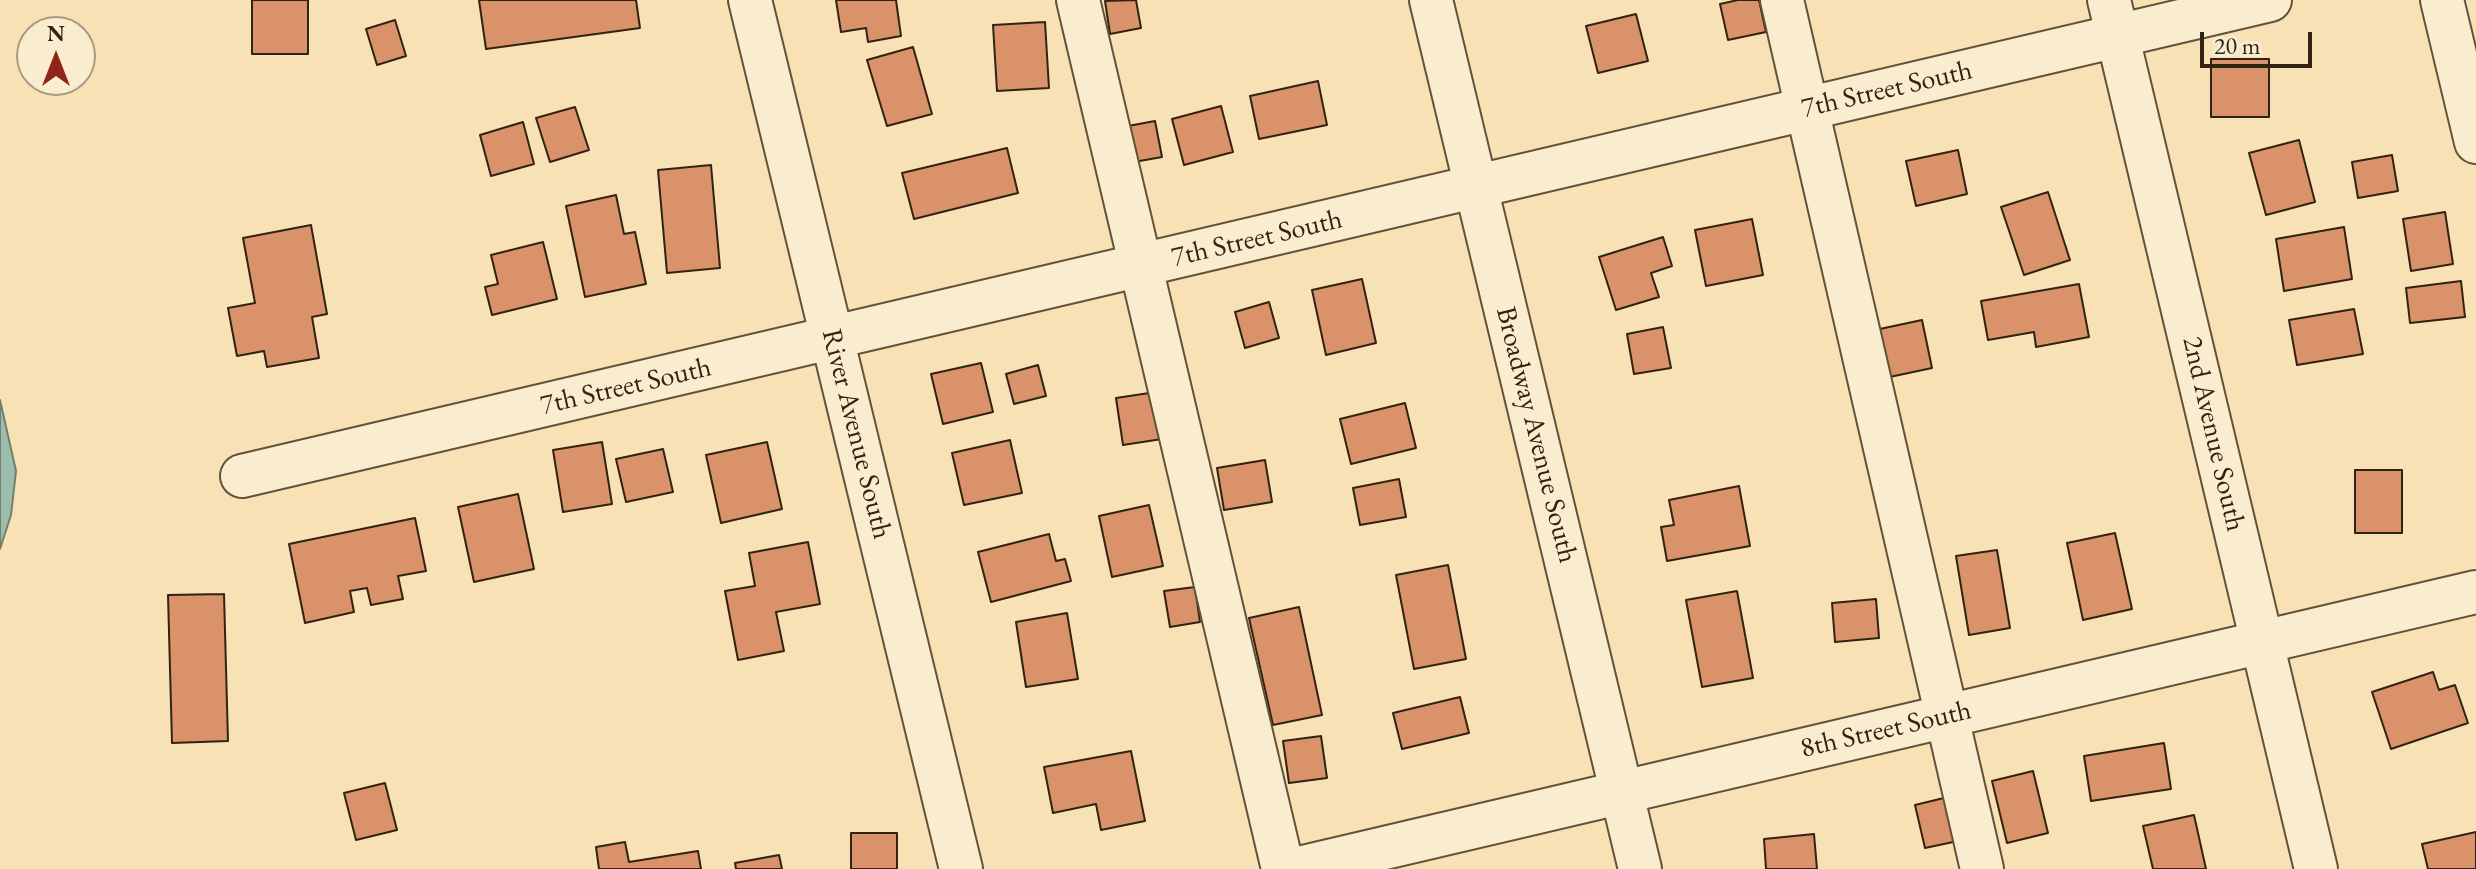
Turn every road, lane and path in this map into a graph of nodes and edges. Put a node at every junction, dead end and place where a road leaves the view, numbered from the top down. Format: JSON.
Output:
{"nodes":[{"id":1,"x":750,"y":0,"type":"edge"},
{"id":2,"x":1078,"y":0,"type":"edge"},
{"id":3,"x":1431,"y":0,"type":"edge"},
{"id":4,"x":1782,"y":0,"type":"edge"},
{"id":5,"x":2270,"y":0,"type":"edge"},
{"id":6,"x":2442,"y":0,"type":"edge"},
{"id":7,"x":2113,"y":17,"type":"edge"},
{"id":8,"x":1807,"y":109,"type":"junction"},
{"id":9,"x":2476,"y":142,"type":"edge"},
{"id":10,"x":1476,"y":188,"type":"junction"},
{"id":11,"x":1141,"y":266,"type":"junction"},
{"id":12,"x":833,"y":339,"type":"junction"},
{"id":13,"x":242,"y":476,"type":"dead end"},
{"id":14,"x":2476,"y":592,"type":"edge"},
{"id":15,"x":2262,"y":641,"type":"junction"},
{"id":16,"x":1947,"y":716,"type":"junction"},
{"id":17,"x":1623,"y":792,"type":"junction"},
{"id":18,"x":961,"y":869,"type":"edge"},
{"id":19,"x":1283,"y":869,"type":"edge"},
{"id":20,"x":1295,"y":869,"type":"edge"},
{"id":21,"x":1640,"y":869,"type":"edge"},
{"id":22,"x":1982,"y":869,"type":"edge"},
{"id":23,"x":2316,"y":869,"type":"edge"}],
"edges":[{"from":1,"to":12,"type":"street","name":"River Avenue South"},
{"from":2,"to":11,"type":"street"},
{"from":3,"to":10,"type":"street","name":"Broadway Avenue South"},
{"from":4,"to":8,"type":"street"},
{"from":5,"to":7,"type":"street","name":"7th Street South"},
{"from":6,"to":9,"type":"street"},
{"from":7,"to":8,"type":"street","name":"7th Street South"},
{"from":7,"to":15,"type":"street","name":"2nd Avenue South"},
{"from":8,"to":10,"type":"street","name":"7th Street South"},
{"from":8,"to":16,"type":"street"},
{"from":10,"to":11,"type":"street","name":"7th Street South"},
{"from":10,"to":17,"type":"street","name":"Broadway Avenue South"},
{"from":11,"to":12,"type":"street","name":"7th Street South"},
{"from":11,"to":19,"type":"street"},
{"from":12,"to":13,"type":"street","name":"7th Street South"},
{"from":12,"to":18,"type":"street","name":"River Avenue South"},
{"from":14,"to":15,"type":"street","name":"8th Street South"},
{"from":15,"to":16,"type":"street","name":"8th Street South"},
{"from":15,"to":23,"type":"street","name":"2nd Avenue South"},
{"from":16,"to":17,"type":"street","name":"8th Street South"},
{"from":16,"to":22,"type":"street"},
{"from":17,"to":20,"type":"street","name":"8th Street South"},
{"from":17,"to":21,"type":"street","name":"Broadway Avenue South"}]}
